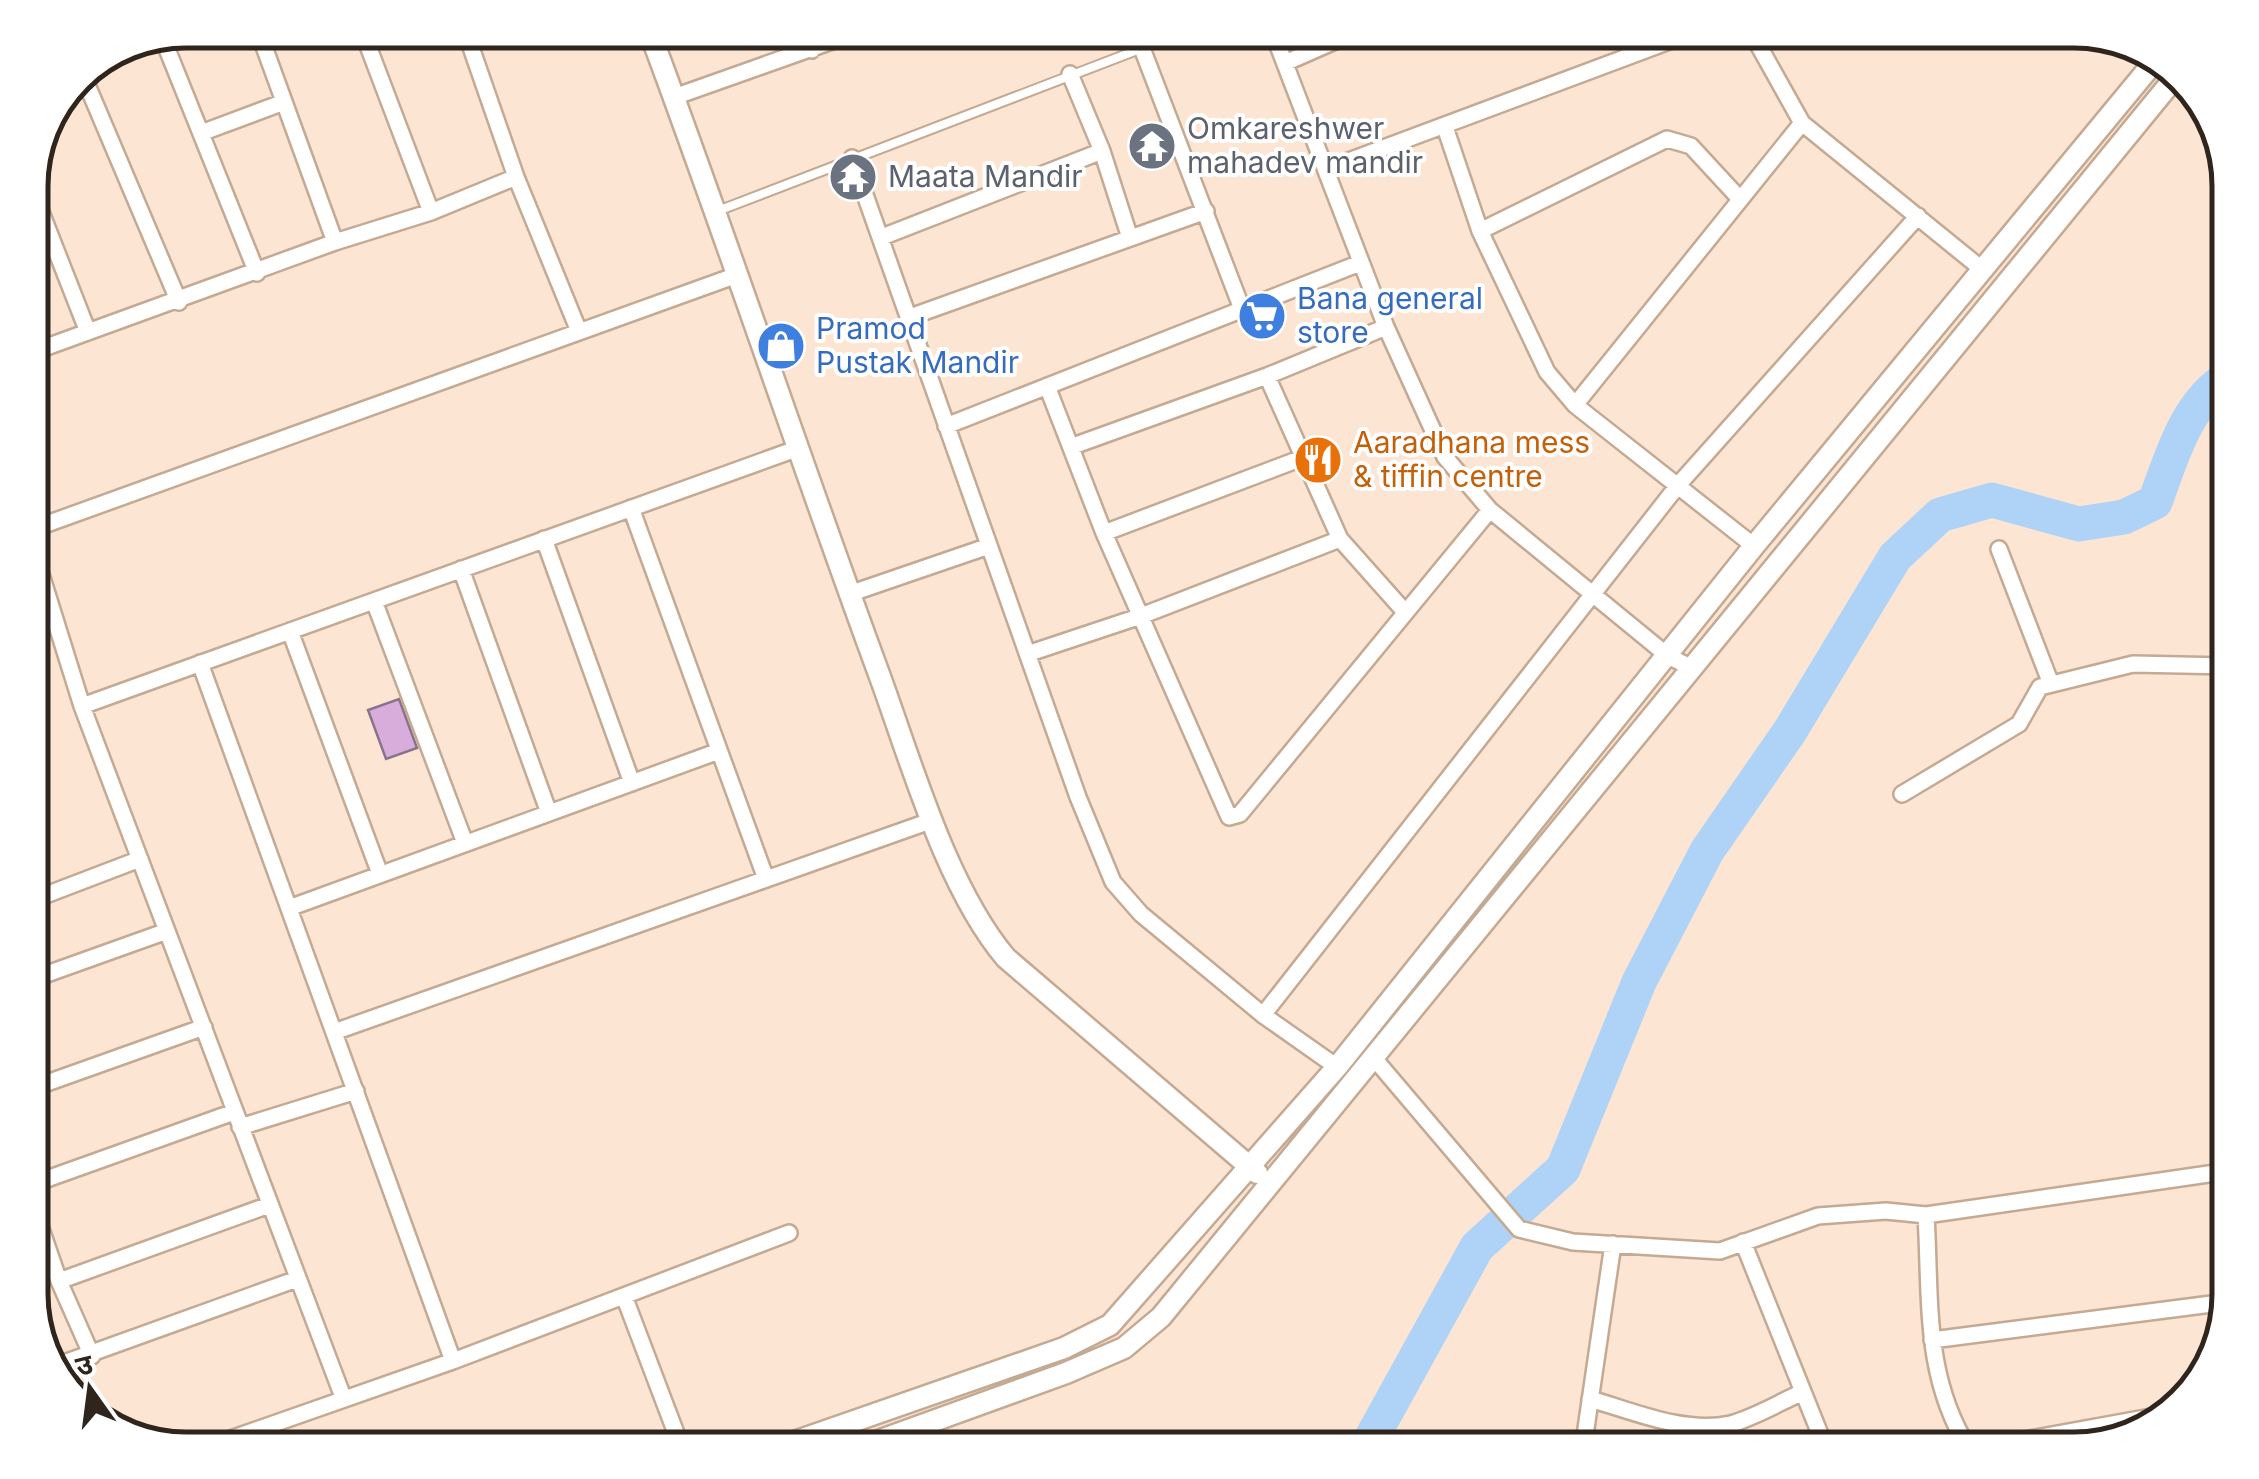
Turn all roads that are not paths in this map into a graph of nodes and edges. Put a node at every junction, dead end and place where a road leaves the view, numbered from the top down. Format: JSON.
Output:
{"nodes":[{"id":1,"x":264,"y":48,"type":"edge"},
{"id":2,"x":369,"y":48,"type":"edge"},
{"id":3,"x":471,"y":48,"type":"edge"},
{"id":4,"x":656,"y":48,"type":"edge"},
{"id":5,"x":817,"y":48,"type":"edge"},
{"id":6,"x":1142,"y":48,"type":"joint"},
{"id":7,"x":1280,"y":48,"type":"edge"},
{"id":8,"x":1320,"y":48,"type":"edge"},
{"id":9,"x":1652,"y":48,"type":"edge"},
{"id":10,"x":1760,"y":48,"type":"edge"},
{"id":11,"x":167,"y":49,"type":"edge"},
{"id":12,"x":812,"y":50,"type":"joint"},
{"id":13,"x":1286,"y":63,"type":"junction"},
{"id":14,"x":2147,"y":69,"type":"edge"},
{"id":15,"x":1070,"y":74,"type":"junction"},
{"id":16,"x":2168,"y":86,"type":"edge"},
{"id":17,"x":89,"y":89,"type":"edge"},
{"id":18,"x":674,"y":97,"type":"junction"},
{"id":19,"x":284,"y":102,"type":"junction"},
{"id":20,"x":1802,"y":123,"type":"junction"},
{"id":21,"x":1445,"y":127,"type":"junction"},
{"id":22,"x":201,"y":133,"type":"junction"},
{"id":23,"x":1102,"y":151,"type":"junction"},
{"id":24,"x":852,"y":158,"type":"junction"},
{"id":25,"x":1327,"y":170,"type":"junction"},
{"id":26,"x":516,"y":177,"type":"junction"},
{"id":27,"x":1739,"y":198,"type":"junction"},
{"id":28,"x":1206,"y":211,"type":"junction"},
{"id":29,"x":431,"y":212,"type":"junction"},
{"id":30,"x":715,"y":212,"type":"junction"},
{"id":31,"x":1918,"y":216,"type":"junction"},
{"id":32,"x":48,"y":230,"type":"edge"},
{"id":33,"x":1480,"y":231,"type":"junction"},
{"id":34,"x":1129,"y":235,"type":"junction"},
{"id":35,"x":882,"y":238,"type":"junction"},
{"id":36,"x":335,"y":242,"type":"junction"},
{"id":37,"x":1360,"y":262,"type":"junction"},
{"id":38,"x":1983,"y":270,"type":"junction"},
{"id":39,"x":257,"y":273,"type":"junction"},
{"id":40,"x":737,"y":275,"type":"junction"},
{"id":41,"x":179,"y":302,"type":"junction"},
{"id":42,"x":1242,"y":309,"type":"junction"},
{"id":43,"x":910,"y":318,"type":"junction"},
{"id":44,"x":1386,"y":328,"type":"junction"},
{"id":45,"x":578,"y":329,"type":"junction"},
{"id":46,"x":88,"y":332,"type":"junction"},
{"id":47,"x":48,"y":346,"type":"edge"},
{"id":48,"x":1267,"y":376,"type":"junction"},
{"id":49,"x":1046,"y":386,"type":"junction"},
{"id":50,"x":1574,"y":405,"type":"junction"},
{"id":51,"x":946,"y":426,"type":"junction"},
{"id":52,"x":1073,"y":446,"type":"junction"},
{"id":53,"x":796,"y":449,"type":"junction"},
{"id":54,"x":1302,"y":458,"type":"junction"},
{"id":55,"x":1679,"y":484,"type":"junction"},
{"id":56,"x":631,"y":508,"type":"junction"},
{"id":57,"x":1490,"y":510,"type":"junction"},
{"id":58,"x":48,"y":523,"type":"edge"},
{"id":59,"x":1104,"y":533,"type":"junction"},
{"id":60,"x":544,"y":540,"type":"junction"},
{"id":61,"x":1340,"y":540,"type":"junction"},
{"id":62,"x":989,"y":546,"type":"junction"},
{"id":63,"x":1754,"y":546,"type":"junction"},
{"id":64,"x":1999,"y":549,"type":"dead end"},
{"id":65,"x":461,"y":569,"type":"junction"},
{"id":66,"x":1595,"y":592,"type":"junction"},
{"id":67,"x":850,"y":594,"type":"junction"},
{"id":68,"x":48,"y":597,"type":"edge"},
{"id":69,"x":374,"y":601,"type":"junction"},
{"id":70,"x":1405,"y":612,"type":"junction"},
{"id":71,"x":1141,"y":616,"type":"junction"},
{"id":72,"x":290,"y":631,"type":"junction"},
{"id":73,"x":1030,"y":653,"type":"junction"},
{"id":74,"x":1668,"y":656,"type":"junction"},
{"id":75,"x":200,"y":663,"type":"junction"},
{"id":76,"x":2212,"y":666,"type":"edge"},
{"id":77,"x":1692,"y":668,"type":"junction"},
{"id":78,"x":2051,"y":684,"type":"junction"},
{"id":79,"x":82,"y":706,"type":"junction"},
{"id":80,"x":719,"y":751,"type":"junction"},
{"id":81,"x":632,"y":782,"type":"junction"},
{"id":82,"x":1902,"y":794,"type":"dead end"},
{"id":83,"x":550,"y":812,"type":"junction"},
{"id":84,"x":933,"y":820,"type":"junction"},
{"id":85,"x":465,"y":843,"type":"junction"},
{"id":86,"x":140,"y":860,"type":"junction"},
{"id":87,"x":380,"y":874,"type":"junction"},
{"id":88,"x":766,"y":880,"type":"junction"},
{"id":89,"x":48,"y":894,"type":"edge"},
{"id":90,"x":289,"y":908,"type":"junction"},
{"id":91,"x":167,"y":931,"type":"junction"},
{"id":92,"x":48,"y":974,"type":"edge"},
{"id":93,"x":1263,"y":1015,"type":"junction"},
{"id":94,"x":204,"y":1027,"type":"junction"},
{"id":95,"x":334,"y":1032,"type":"junction"},
{"id":96,"x":1373,"y":1057,"type":"junction"},
{"id":97,"x":1337,"y":1067,"type":"junction"},
{"id":98,"x":48,"y":1083,"type":"edge"},
{"id":99,"x":356,"y":1091,"type":"junction"},
{"id":100,"x":237,"y":1120,"type":"junction"},
{"id":101,"x":1248,"y":1168,"type":"junction"},
{"id":102,"x":2212,"y":1174,"type":"edge"},
{"id":103,"x":48,"y":1180,"type":"edge"},
{"id":104,"x":1273,"y":1182,"type":"junction"},
{"id":105,"x":269,"y":1205,"type":"junction"},
{"id":106,"x":1926,"y":1214,"type":"junction"},
{"id":107,"x":789,"y":1233,"type":"dead end"},
{"id":108,"x":1743,"y":1242,"type":"junction"},
{"id":109,"x":1613,"y":1244,"type":"junction"},
{"id":110,"x":48,"y":1249,"type":"edge"},
{"id":111,"x":297,"y":1279,"type":"junction"},
{"id":112,"x":59,"y":1281,"type":"junction"},
{"id":113,"x":624,"y":1296,"type":"junction"},
{"id":114,"x":2211,"y":1304,"type":"edge"},
{"id":115,"x":1932,"y":1340,"type":"junction"},
{"id":116,"x":92,"y":1356,"type":"junction"},
{"id":117,"x":453,"y":1361,"type":"junction"},
{"id":118,"x":67,"y":1363,"type":"edge"},
{"id":119,"x":1803,"y":1392,"type":"junction"},
{"id":120,"x":343,"y":1397,"type":"junction"},
{"id":121,"x":1590,"y":1399,"type":"junction"},
{"id":122,"x":2122,"y":1422,"type":"edge"},
{"id":123,"x":248,"y":1432,"type":"edge"},
{"id":124,"x":676,"y":1432,"type":"edge"},
{"id":125,"x":823,"y":1432,"type":"edge"},
{"id":126,"x":901,"y":1432,"type":"edge"},
{"id":127,"x":1585,"y":1432,"type":"edge"},
{"id":128,"x":1819,"y":1432,"type":"edge"},
{"id":129,"x":1960,"y":1432,"type":"edge"},
{"id":130,"x":2067,"y":1432,"type":"edge"}],
"edges":[{"from":1,"to":19,"type":"street"},
{"from":2,"to":29,"type":"street"},
{"from":3,"to":26,"type":"street"},
{"from":4,"to":18,"type":"street"},
{"from":5,"to":12,"type":"street"},
{"from":6,"to":15,"type":"lane"},
{"from":6,"to":28,"type":"street"},
{"from":7,"to":13,"type":"street"},
{"from":8,"to":13,"type":"street"},
{"from":9,"to":21,"type":"street"},
{"from":10,"to":20,"type":"street"},
{"from":11,"to":22,"type":"street"},
{"from":12,"to":18,"type":"street"},
{"from":13,"to":25,"type":"street"},
{"from":14,"to":38,"type":"street"},
{"from":15,"to":23,"type":"street"},
{"from":15,"to":24,"type":"lane"},
{"from":16,"to":77,"type":"street"},
{"from":17,"to":41,"type":"street"},
{"from":18,"to":30,"type":"street"},
{"from":19,"to":22,"type":"street"},
{"from":19,"to":36,"type":"street"},
{"from":20,"to":27,"type":"street"},
{"from":20,"to":31,"type":"street"},
{"from":21,"to":25,"type":"street"},
{"from":21,"to":33,"type":"street"},
{"from":22,"to":39,"type":"street"},
{"from":23,"to":34,"type":"street"},
{"from":23,"to":35,"type":"street"},
{"from":24,"to":30,"type":"lane"},
{"from":24,"to":35,"type":"street"},
{"from":25,"to":37,"type":"street"},
{"from":26,"to":29,"type":"street"},
{"from":26,"to":45,"type":"street"},
{"from":27,"to":33,"type":"street"},
{"from":27,"to":50,"type":"street"},
{"from":28,"to":34,"type":"street"},
{"from":28,"to":42,"type":"street"},
{"from":29,"to":36,"type":"street"},
{"from":30,"to":40,"type":"street"},
{"from":31,"to":38,"type":"street"},
{"from":31,"to":55,"type":"street"},
{"from":32,"to":46,"type":"street"},
{"from":33,"to":50,"type":"street"},
{"from":34,"to":43,"type":"street"},
{"from":35,"to":43,"type":"street"},
{"from":36,"to":39,"type":"street"},
{"from":37,"to":42,"type":"street"},
{"from":37,"to":44,"type":"street"},
{"from":38,"to":63,"type":"street"},
{"from":39,"to":41,"type":"street"},
{"from":40,"to":45,"type":"street"},
{"from":40,"to":53,"type":"street"},
{"from":41,"to":46,"type":"street"},
{"from":42,"to":49,"type":"street"},
{"from":43,"to":51,"type":"street"},
{"from":44,"to":48,"type":"street"},
{"from":44,"to":57,"type":"street"},
{"from":45,"to":58,"type":"street"},
{"from":46,"to":47,"type":"street"},
{"from":48,"to":52,"type":"street"},
{"from":48,"to":54,"type":"street"},
{"from":49,"to":51,"type":"street"},
{"from":49,"to":52,"type":"street"},
{"from":50,"to":55,"type":"street"},
{"from":51,"to":62,"type":"street"},
{"from":52,"to":59,"type":"street"},
{"from":53,"to":56,"type":"street"},
{"from":53,"to":67,"type":"street"},
{"from":54,"to":59,"type":"street"},
{"from":54,"to":61,"type":"street"},
{"from":55,"to":63,"type":"street"},
{"from":55,"to":66,"type":"street"},
{"from":56,"to":60,"type":"street"},
{"from":56,"to":80,"type":"street"},
{"from":57,"to":66,"type":"street"},
{"from":57,"to":70,"type":"street"},
{"from":59,"to":71,"type":"street"},
{"from":60,"to":65,"type":"street"},
{"from":60,"to":81,"type":"street"},
{"from":61,"to":70,"type":"street"},
{"from":61,"to":71,"type":"street"},
{"from":62,"to":67,"type":"street"},
{"from":62,"to":73,"type":"street"},
{"from":63,"to":74,"type":"street"},
{"from":64,"to":78,"type":"street"},
{"from":65,"to":69,"type":"street"},
{"from":65,"to":83,"type":"street"},
{"from":66,"to":74,"type":"street"},
{"from":66,"to":93,"type":"street"},
{"from":67,"to":84,"type":"street"},
{"from":68,"to":79,"type":"street"},
{"from":69,"to":72,"type":"street"},
{"from":69,"to":85,"type":"street"},
{"from":70,"to":71,"type":"street"},
{"from":71,"to":73,"type":"street"},
{"from":72,"to":75,"type":"street"},
{"from":72,"to":87,"type":"street"},
{"from":73,"to":93,"type":"street"},
{"from":74,"to":77,"type":"street"},
{"from":74,"to":97,"type":"street"},
{"from":75,"to":79,"type":"street"},
{"from":75,"to":90,"type":"street"},
{"from":76,"to":78,"type":"street"},
{"from":77,"to":96,"type":"street"},
{"from":78,"to":82,"type":"street"},
{"from":79,"to":86,"type":"street"},
{"from":80,"to":81,"type":"street"},
{"from":80,"to":88,"type":"street"},
{"from":81,"to":83,"type":"street"},
{"from":83,"to":85,"type":"street"},
{"from":84,"to":88,"type":"street"},
{"from":84,"to":101,"type":"street"},
{"from":85,"to":87,"type":"street"},
{"from":86,"to":89,"type":"street"},
{"from":86,"to":91,"type":"street"},
{"from":87,"to":90,"type":"street"},
{"from":88,"to":95,"type":"street"},
{"from":90,"to":95,"type":"street"},
{"from":91,"to":92,"type":"street"},
{"from":91,"to":94,"type":"street"},
{"from":93,"to":97,"type":"street"},
{"from":94,"to":98,"type":"street"},
{"from":94,"to":100,"type":"street"},
{"from":95,"to":99,"type":"street"},
{"from":96,"to":104,"type":"street"},
{"from":96,"to":109,"type":"street"},
{"from":97,"to":101,"type":"street"},
{"from":99,"to":100,"type":"street"},
{"from":99,"to":117,"type":"street"},
{"from":100,"to":103,"type":"street"},
{"from":100,"to":105,"type":"street"},
{"from":101,"to":104,"type":"street"},
{"from":101,"to":125,"type":"street"},
{"from":102,"to":106,"type":"street"},
{"from":104,"to":126,"type":"street"},
{"from":105,"to":111,"type":"street"},
{"from":105,"to":112,"type":"street"},
{"from":106,"to":108,"type":"street"},
{"from":106,"to":115,"type":"street"},
{"from":107,"to":113,"type":"street"},
{"from":108,"to":109,"type":"street"},
{"from":108,"to":119,"type":"street"},
{"from":109,"to":121,"type":"street"},
{"from":110,"to":112,"type":"street"},
{"from":111,"to":116,"type":"street"},
{"from":111,"to":120,"type":"street"},
{"from":112,"to":116,"type":"street"},
{"from":113,"to":117,"type":"street"},
{"from":113,"to":124,"type":"street"},
{"from":114,"to":115,"type":"street"},
{"from":115,"to":129,"type":"street"},
{"from":116,"to":118,"type":"street"},
{"from":117,"to":120,"type":"street"},
{"from":119,"to":121,"type":"street"},
{"from":119,"to":128,"type":"street"},
{"from":120,"to":123,"type":"street"},
{"from":121,"to":127,"type":"street"},
{"from":122,"to":130,"type":"street"}]}
